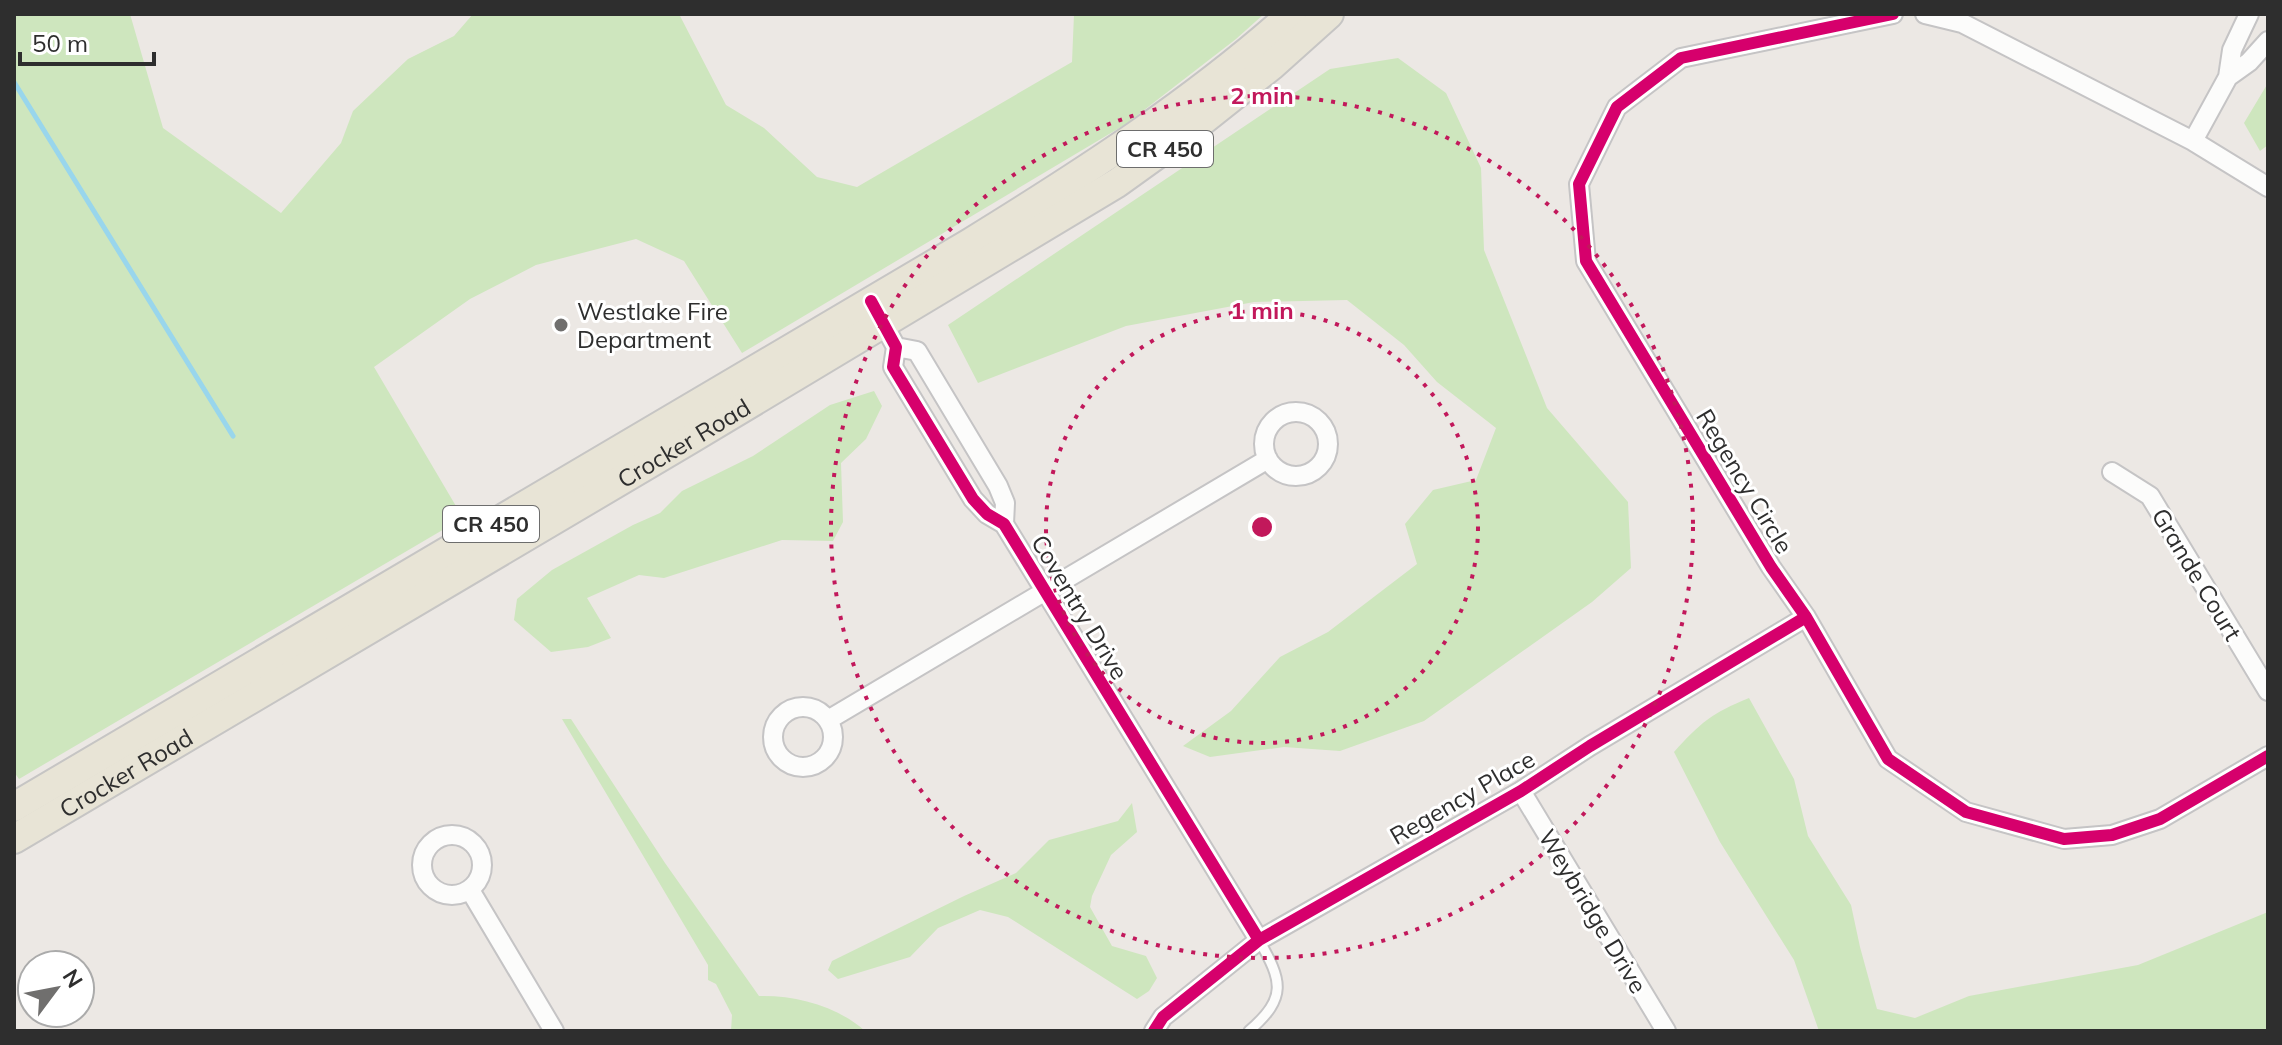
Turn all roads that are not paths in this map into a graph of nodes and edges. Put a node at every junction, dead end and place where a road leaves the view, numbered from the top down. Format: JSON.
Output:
{"nodes":[{"id":1,"x":1292,"y":14,"type":"edge"},
{"id":2,"x":1329,"y":14,"type":"edge"},
{"id":3,"x":1893,"y":14,"type":"edge"},
{"id":4,"x":1925,"y":14,"type":"edge"},
{"id":5,"x":2249,"y":14,"type":"edge"},
{"id":6,"x":2268,"y":41,"type":"edge"},
{"id":7,"x":2228,"y":77,"type":"junction"},
{"id":8,"x":2193,"y":141,"type":"junction"},
{"id":9,"x":2268,"y":187,"type":"edge"},
{"id":10,"x":884,"y":324,"type":"junction"},
{"id":11,"x":1268,"y":459,"type":"dead end"},
{"id":12,"x":2112,"y":472,"type":"dead end"},
{"id":13,"x":1004,"y":524,"type":"junction"},
{"id":14,"x":1045,"y":591,"type":"junction"},
{"id":15,"x":1806,"y":617,"type":"junction"},
{"id":16,"x":2268,"y":691,"type":"edge"},
{"id":17,"x":828,"y":720,"type":"dead end"},
{"id":18,"x":2268,"y":756,"type":"edge"},
{"id":19,"x":1521,"y":791,"type":"junction"},
{"id":20,"x":14,"y":807,"type":"edge"},
{"id":21,"x":14,"y":839,"type":"edge"},
{"id":22,"x":470,"y":890,"type":"dead end"},
{"id":23,"x":1259,"y":940,"type":"junction"},
{"id":24,"x":1159,"y":1029,"type":"edge"},
{"id":25,"x":554,"y":1031,"type":"edge"},
{"id":26,"x":1249,"y":1031,"type":"edge"},
{"id":27,"x":1666,"y":1031,"type":"edge"}],
"edges":[{"from":1,"to":10,"type":"main road","name":"Crocker Road","number":"CR 450"},
{"from":2,"to":10,"type":"main road","name":"Crocker Road","number":"CR 450"},
{"from":3,"to":15,"type":"street","name":"Regency Circle"},
{"from":4,"to":8,"type":"street"},
{"from":5,"to":7,"type":"street"},
{"from":6,"to":7,"type":"street"},
{"from":7,"to":8,"type":"street"},
{"from":8,"to":9,"type":"street"},
{"from":10,"to":13,"type":"street","name":"Coventry Drive"},
{"from":10,"to":13,"type":"street","name":"Coventry Drive"},
{"from":10,"to":20,"type":"main road","name":"Crocker Road","number":"CR 450"},
{"from":10,"to":21,"type":"main road","name":"Crocker Road"},
{"from":11,"to":14,"type":"street"},
{"from":12,"to":16,"type":"street","name":"Grande Court"},
{"from":13,"to":14,"type":"street","name":"Coventry Drive"},
{"from":14,"to":17,"type":"street"},
{"from":14,"to":23,"type":"street","name":"Coventry Drive"},
{"from":15,"to":18,"type":"street","name":"Regency Circle"},
{"from":15,"to":19,"type":"street","name":"Regency Place"},
{"from":19,"to":23,"type":"street","name":"Regency Place"},
{"from":19,"to":27,"type":"street","name":"Weybridge Drive"},
{"from":22,"to":25,"type":"street"},
{"from":23,"to":24,"type":"street","name":"Regency Place"},
{"from":23,"to":26,"type":"lane"}]}
